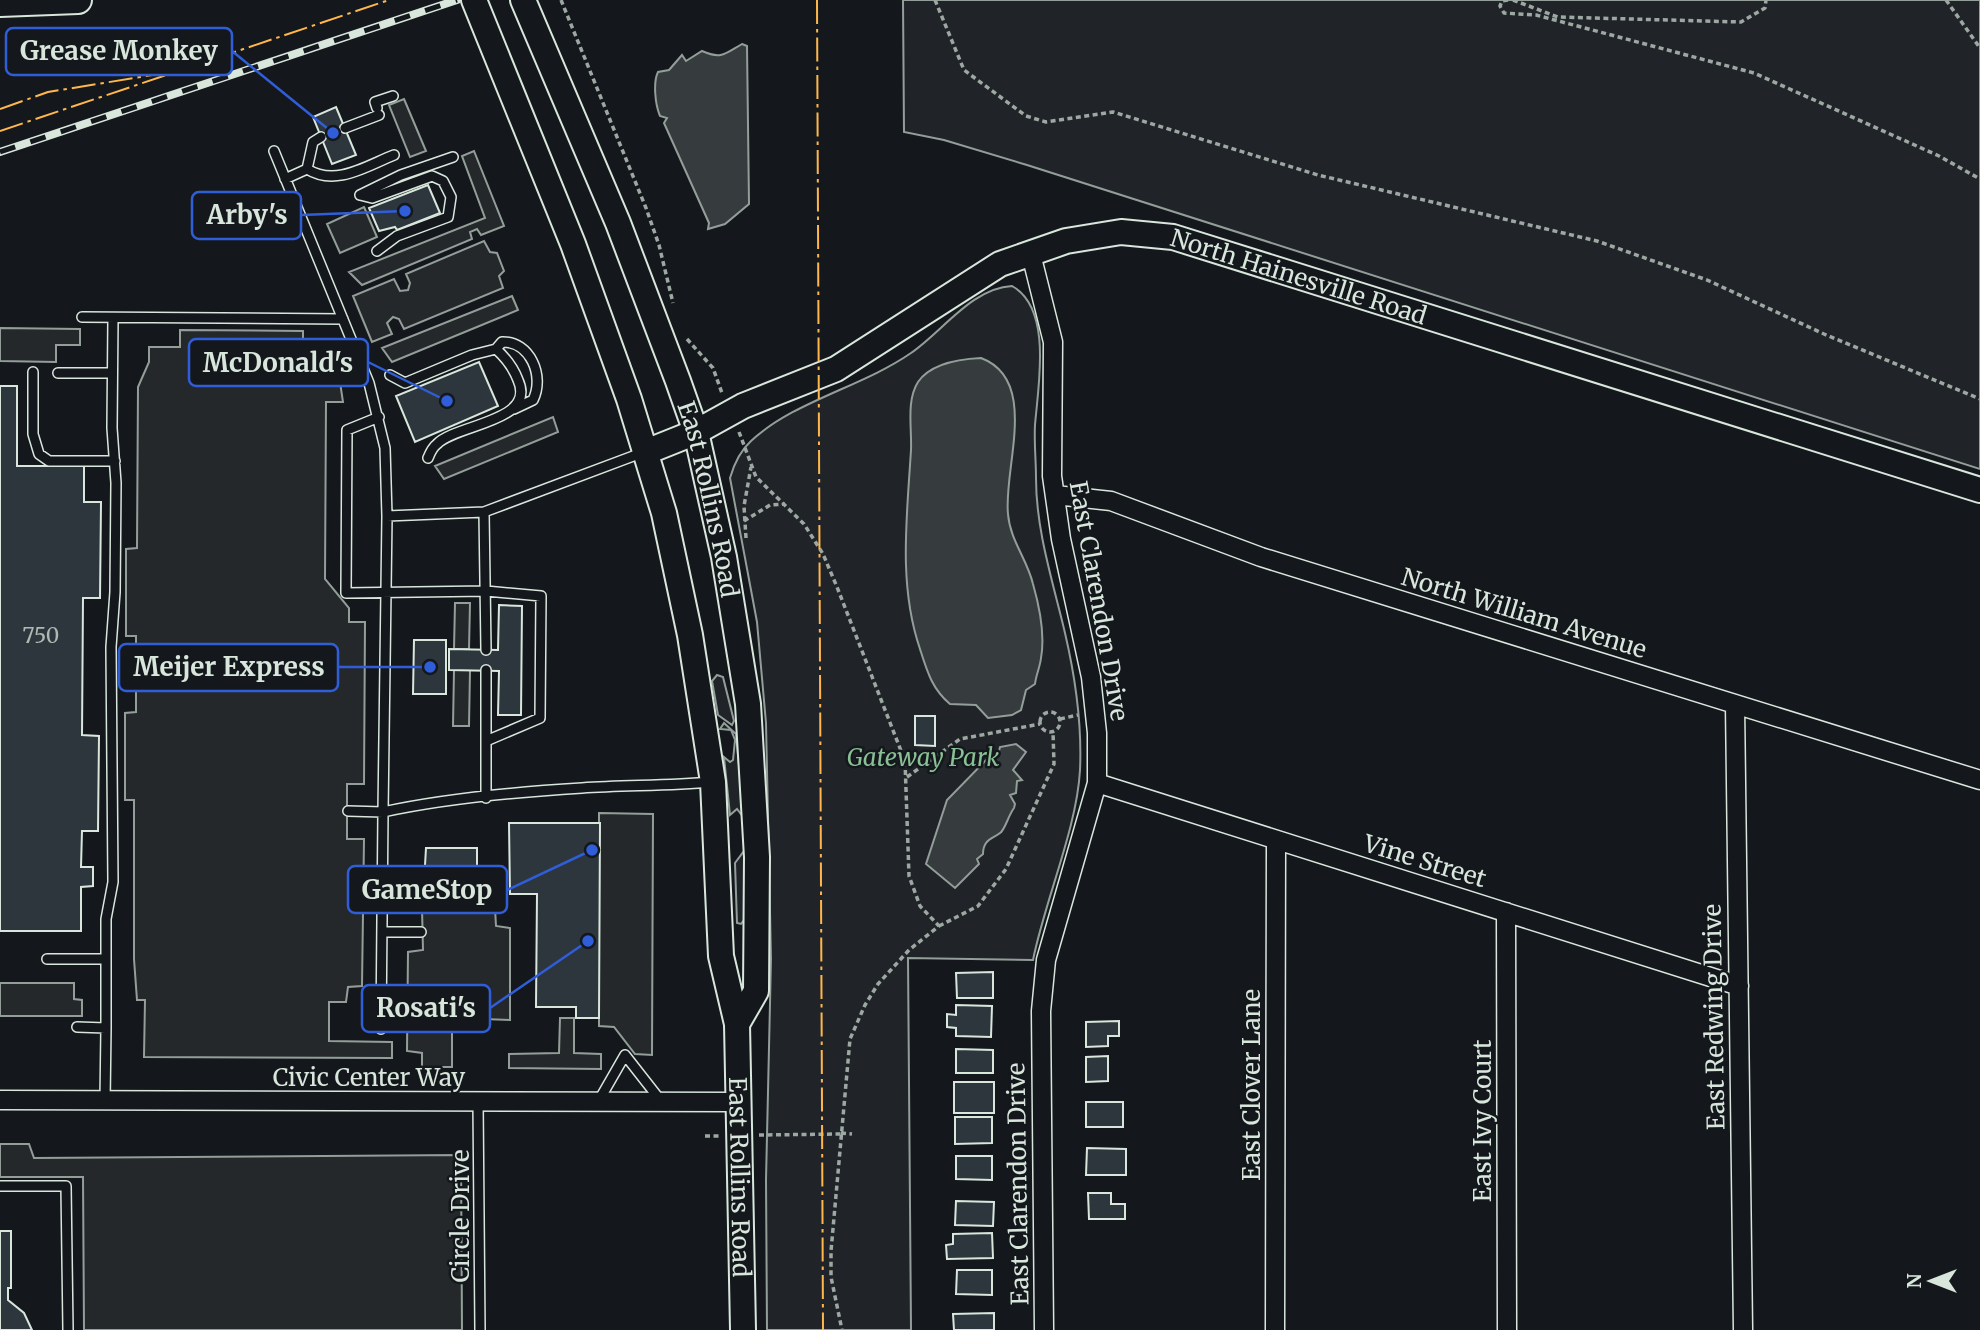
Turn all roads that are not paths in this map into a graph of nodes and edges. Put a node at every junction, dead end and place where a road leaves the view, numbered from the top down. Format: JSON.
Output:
{"nodes":[{"id":1,"x":78,"y":0,"type":"edge"},
{"id":2,"x":474,"y":0,"type":"edge"},
{"id":3,"x":523,"y":0,"type":"edge"},
{"id":4,"x":0,"y":3,"type":"edge"},
{"id":5,"x":393,"y":96,"type":"dead end"},
{"id":6,"x":345,"y":128,"type":"dead end"},
{"id":7,"x":321,"y":137,"type":"dead end"},
{"id":8,"x":274,"y":151,"type":"dead end"},
{"id":9,"x":394,"y":155,"type":"dead end"},
{"id":10,"x":453,"y":157,"type":"dead end"},
{"id":11,"x":307,"y":169,"type":"junction"},
{"id":12,"x":285,"y":178,"type":"junction"},
{"id":13,"x":377,"y":251,"type":"dead end"},
{"id":14,"x":1031,"y":254,"type":"junction"},
{"id":15,"x":82,"y":317,"type":"dead end"},
{"id":16,"x":113,"y":318,"type":"junction"},
{"id":17,"x":344,"y":319,"type":"junction"},
{"id":18,"x":496,"y":349,"type":"junction"},
{"id":19,"x":33,"y":372,"type":"dead end"},
{"id":20,"x":58,"y":373,"type":"dead end"},
{"id":21,"x":112,"y":373,"type":"junction"},
{"id":22,"x":390,"y":375,"type":"dead end"},
{"id":23,"x":514,"y":409,"type":"junction"},
{"id":24,"x":379,"y":417,"type":"junction"},
{"id":25,"x":696,"y":432,"type":"junction"},
{"id":26,"x":646,"y":452,"type":"junction"},
{"id":27,"x":428,"y":458,"type":"dead end"},
{"id":28,"x":115,"y":461,"type":"junction"},
{"id":29,"x":1980,"y":491,"type":"edge"},
{"id":30,"x":1055,"y":495,"type":"junction"},
{"id":31,"x":484,"y":512,"type":"junction"},
{"id":32,"x":387,"y":516,"type":"junction"},
{"id":33,"x":386,"y":591,"type":"junction"},
{"id":34,"x":486,"y":591,"type":"junction"},
{"id":35,"x":486,"y":650,"type":"dead end"},
{"id":36,"x":486,"y":670,"type":"dead end"},
{"id":37,"x":1735,"y":704,"type":"junction"},
{"id":38,"x":486,"y":741,"type":"junction"},
{"id":39,"x":1980,"y":780,"type":"edge"},
{"id":40,"x":713,"y":782,"type":"junction"},
{"id":41,"x":1097,"y":783,"type":"junction"},
{"id":42,"x":486,"y":798,"type":"junction"},
{"id":43,"x":348,"y":811,"type":"dead end"},
{"id":44,"x":383,"y":812,"type":"junction"},
{"id":45,"x":1276,"y":840,"type":"junction"},
{"id":46,"x":1506,"y":912,"type":"junction"},
{"id":47,"x":382,"y":932,"type":"junction"},
{"id":48,"x":421,"y":932,"type":"dead end"},
{"id":49,"x":47,"y":959,"type":"dead end"},
{"id":50,"x":106,"y":960,"type":"junction"},
{"id":51,"x":1739,"y":986,"type":"junction"},
{"id":52,"x":737,"y":1024,"type":"junction"},
{"id":53,"x":77,"y":1027,"type":"dead end"},
{"id":54,"x":106,"y":1028,"type":"junction"},
{"id":55,"x":381,"y":1029,"type":"dead end"},
{"id":56,"x":0,"y":1100,"type":"edge"},
{"id":57,"x":105,"y":1101,"type":"junction"},
{"id":58,"x":478,"y":1102,"type":"junction"},
{"id":59,"x":598,"y":1102,"type":"junction"},
{"id":60,"x":662,"y":1102,"type":"junction"},
{"id":61,"x":737,"y":1102,"type":"junction"},
{"id":62,"x":0,"y":1186,"type":"edge"},
{"id":63,"x":68,"y":1330,"type":"edge"},
{"id":64,"x":480,"y":1330,"type":"edge"},
{"id":65,"x":743,"y":1330,"type":"edge"},
{"id":66,"x":1044,"y":1330,"type":"edge"},
{"id":67,"x":1275,"y":1330,"type":"edge"},
{"id":68,"x":1507,"y":1330,"type":"edge"},
{"id":69,"x":1743,"y":1330,"type":"edge"}],
"edges":[{"from":1,"to":4,"type":"main road"},
{"from":2,"to":26,"type":"main road","name":"East Rollins Road"},
{"from":3,"to":25,"type":"main road","name":"East Rollins Road"},
{"from":5,"to":6,"type":"lane"},
{"from":7,"to":11,"type":"lane"},
{"from":8,"to":12,"type":"lane"},
{"from":9,"to":11,"type":"lane"},
{"from":10,"to":13,"type":"lane"},
{"from":11,"to":12,"type":"lane"},
{"from":12,"to":17,"type":"lane"},
{"from":14,"to":25,"type":"main road","name":"North Hainesville Road"},
{"from":14,"to":29,"type":"main road","name":"North Hainesville Road"},
{"from":14,"to":30,"type":"street","name":"East Clarendon Drive"},
{"from":15,"to":16,"type":"lane"},
{"from":16,"to":17,"type":"lane"},
{"from":16,"to":21,"type":"lane"},
{"from":17,"to":24,"type":"lane"},
{"from":18,"to":22,"type":"lane"},
{"from":18,"to":23,"type":"lane"},
{"from":18,"to":23,"type":"lane"},
{"from":19,"to":28,"type":"lane"},
{"from":20,"to":21,"type":"lane"},
{"from":21,"to":28,"type":"lane"},
{"from":23,"to":27,"type":"lane"},
{"from":24,"to":32,"type":"lane"},
{"from":24,"to":33,"type":"lane"},
{"from":25,"to":26,"type":"main road","name":"North Hainesville Road"},
{"from":25,"to":52,"type":"main road","name":"East Rollins Road"},
{"from":26,"to":31,"type":"lane"},
{"from":26,"to":40,"type":"main road","name":"East Rollins Road"},
{"from":28,"to":50,"type":"lane"},
{"from":30,"to":37,"type":"street","name":"North William Avenue"},
{"from":30,"to":41,"type":"street","name":"East Clarendon Drive"},
{"from":31,"to":32,"type":"lane"},
{"from":31,"to":34,"type":"lane"},
{"from":32,"to":33,"type":"lane"},
{"from":33,"to":34,"type":"lane"},
{"from":33,"to":44,"type":"lane"},
{"from":34,"to":35,"type":"lane"},
{"from":34,"to":38,"type":"lane"},
{"from":36,"to":38,"type":"lane"},
{"from":37,"to":39,"type":"street","name":"North William Avenue"},
{"from":37,"to":51,"type":"street","name":"East Redwing Drive"},
{"from":38,"to":42,"type":"lane"},
{"from":40,"to":42,"type":"lane"},
{"from":40,"to":52,"type":"main road","name":"East Rollins Road"},
{"from":41,"to":45,"type":"street","name":"Vine Street"},
{"from":41,"to":66,"type":"street","name":"East Clarendon Drive"},
{"from":42,"to":44,"type":"lane"},
{"from":43,"to":44,"type":"lane"},
{"from":44,"to":47,"type":"lane"},
{"from":45,"to":46,"type":"street","name":"Vine Street"},
{"from":45,"to":67,"type":"street","name":"East Clover Lane"},
{"from":46,"to":51,"type":"street","name":"Vine Street"},
{"from":46,"to":68,"type":"street","name":"East Ivy Court"},
{"from":47,"to":48,"type":"lane"},
{"from":47,"to":55,"type":"lane"},
{"from":49,"to":50,"type":"lane"},
{"from":50,"to":54,"type":"lane"},
{"from":51,"to":69,"type":"street","name":"East Redwing Drive"},
{"from":52,"to":61,"type":"main road","name":"East Rollins Road"},
{"from":53,"to":54,"type":"lane"},
{"from":54,"to":57,"type":"lane"},
{"from":56,"to":57,"type":"street","name":"Civic Center Way"},
{"from":57,"to":58,"type":"street","name":"Civic Center Way"},
{"from":58,"to":59,"type":"street","name":"Civic Center Way"},
{"from":58,"to":64,"type":"lane","name":"Circle Drive"},
{"from":59,"to":60,"type":"street","name":"Civic Center Way"},
{"from":59,"to":60,"type":"lane"},
{"from":60,"to":61,"type":"street","name":"Civic Center Way"},
{"from":61,"to":65,"type":"main road","name":"East Rollins Road"},
{"from":62,"to":63,"type":"lane"}]}
